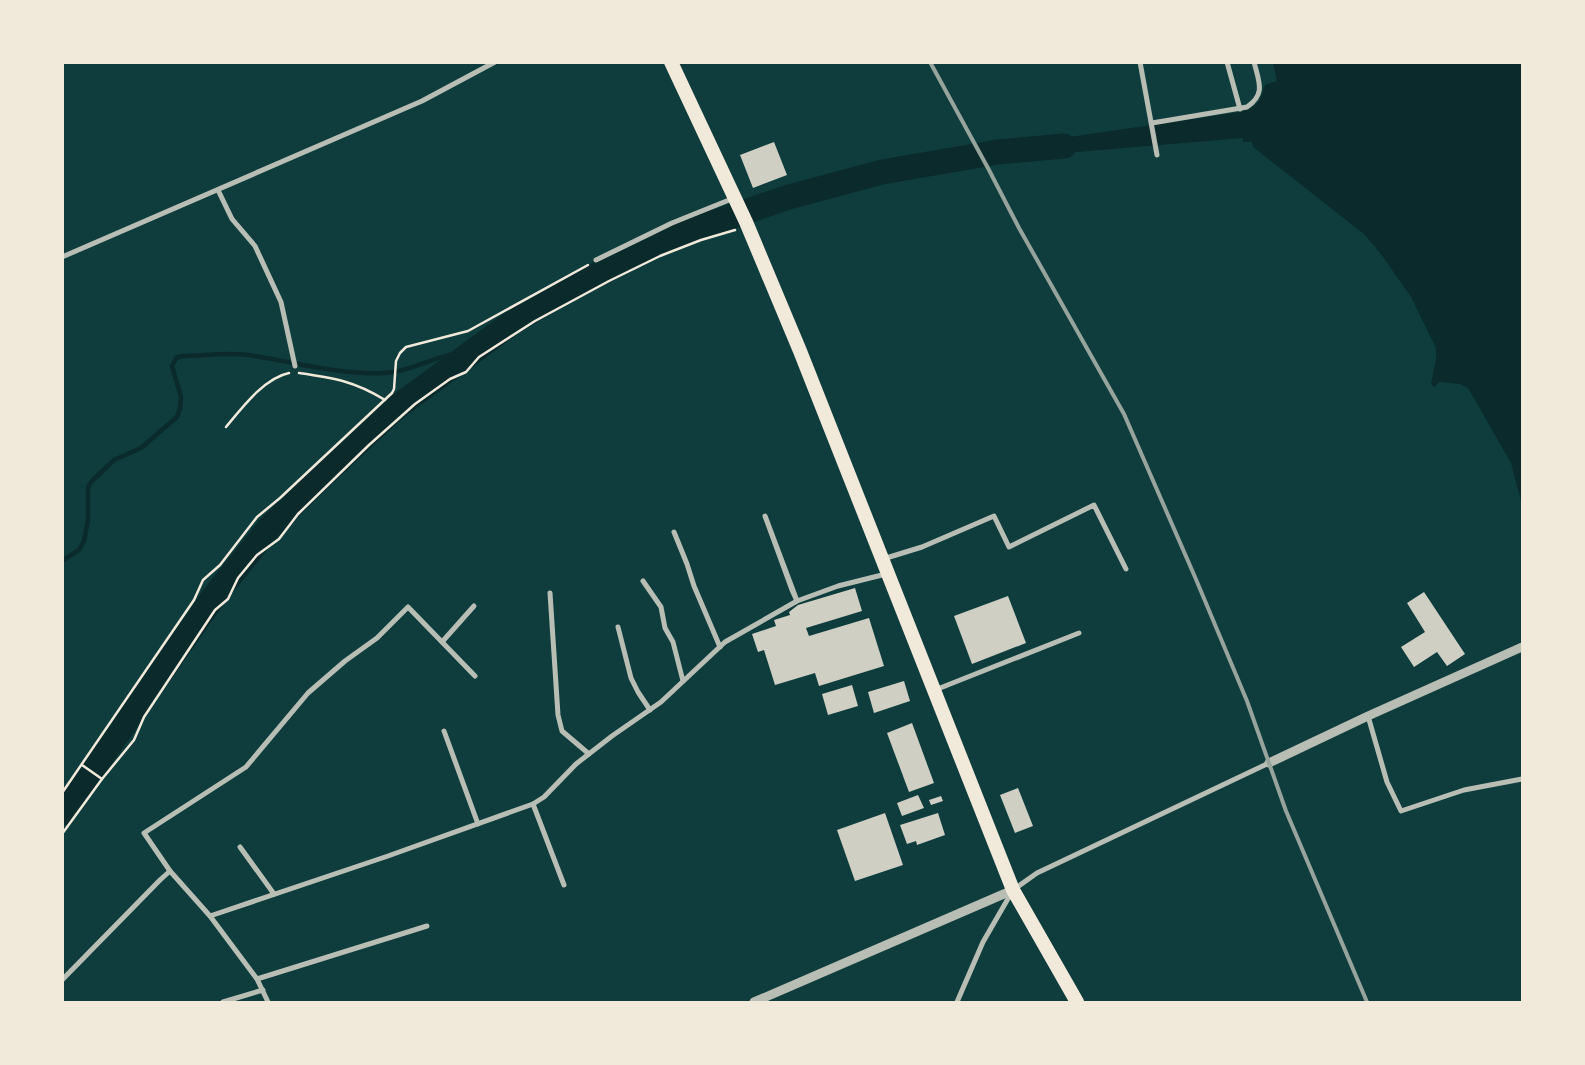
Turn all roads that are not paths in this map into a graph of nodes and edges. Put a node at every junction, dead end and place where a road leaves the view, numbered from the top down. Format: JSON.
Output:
{"nodes":[{"id":1,"x":495,"y":62,"type":"edge"},
{"id":2,"x":671,"y":62,"type":"edge"},
{"id":3,"x":1140,"y":62,"type":"edge"},
{"id":4,"x":1227,"y":62,"type":"edge"},
{"id":5,"x":1254,"y":62,"type":"edge"},
{"id":6,"x":1240,"y":109,"type":"junction"},
{"id":7,"x":1152,"y":124,"type":"junction"},
{"id":8,"x":1157,"y":155,"type":"dead end"},
{"id":9,"x":218,"y":190,"type":"junction"},
{"id":10,"x":735,"y":200,"type":"junction"},
{"id":11,"x":62,"y":256,"type":"edge"},
{"id":12,"x":596,"y":260,"type":"road end"},
{"id":13,"x":295,"y":366,"type":"dead end"},
{"id":14,"x":674,"y":532,"type":"dead end"},
{"id":15,"x":882,"y":559,"type":"junction"},
{"id":16,"x":1126,"y":569,"type":"dead end"},
{"id":17,"x":888,"y":574,"type":"junction"},
{"id":18,"x":643,"y":581,"type":"dead end"},
{"id":19,"x":550,"y":592,"type":"dead end"},
{"id":20,"x":797,"y":601,"type":"junction"},
{"id":21,"x":474,"y":606,"type":"dead end"},
{"id":22,"x":618,"y":627,"type":"dead end"},
{"id":23,"x":1079,"y":633,"type":"dead end"},
{"id":24,"x":442,"y":642,"type":"junction"},
{"id":25,"x":720,"y":647,"type":"junction"},
{"id":26,"x":1522,"y":647,"type":"edge"},
{"id":27,"x":475,"y":676,"type":"dead end"},
{"id":28,"x":683,"y":681,"type":"junction"},
{"id":29,"x":935,"y":690,"type":"junction"},
{"id":30,"x":650,"y":710,"type":"junction"},
{"id":31,"x":1368,"y":716,"type":"junction"},
{"id":32,"x":444,"y":731,"type":"dead end"},
{"id":33,"x":589,"y":754,"type":"junction"},
{"id":34,"x":1269,"y":763,"type":"joint"},
{"id":35,"x":1522,"y":779,"type":"edge"},
{"id":36,"x":533,"y":804,"type":"junction"},
{"id":37,"x":478,"y":824,"type":"junction"},
{"id":38,"x":240,"y":847,"type":"dead end"},
{"id":39,"x":170,"y":871,"type":"junction"},
{"id":40,"x":564,"y":885,"type":"dead end"},
{"id":41,"x":1013,"y":890,"type":"junction"},
{"id":42,"x":274,"y":894,"type":"junction"},
{"id":43,"x":210,"y":916,"type":"junction"},
{"id":44,"x":427,"y":926,"type":"dead end"},
{"id":45,"x":257,"y":979,"type":"junction"},
{"id":46,"x":62,"y":980,"type":"edge"},
{"id":47,"x":263,"y":990,"type":"junction"},
{"id":48,"x":223,"y":1002,"type":"edge"},
{"id":49,"x":268,"y":1002,"type":"edge"},
{"id":50,"x":754,"y":1002,"type":"edge"},
{"id":51,"x":957,"y":1002,"type":"edge"},
{"id":52,"x":1077,"y":1002,"type":"edge"}],
"edges":[{"from":1,"to":9,"type":"street"},
{"from":2,"to":10,"type":"highway"},
{"from":3,"to":7,"type":"street"},
{"from":4,"to":6,"type":"street"},
{"from":5,"to":6,"type":"street"},
{"from":6,"to":7,"type":"street"},
{"from":7,"to":8,"type":"street"},
{"from":9,"to":11,"type":"street"},
{"from":9,"to":13,"type":"street"},
{"from":10,"to":12,"type":"street"},
{"from":10,"to":15,"type":"highway"},
{"from":14,"to":25,"type":"street"},
{"from":15,"to":16,"type":"street"},
{"from":15,"to":17,"type":"highway"},
{"from":17,"to":20,"type":"street"},
{"from":17,"to":29,"type":"highway"},
{"from":18,"to":28,"type":"street"},
{"from":19,"to":33,"type":"street"},
{"from":20,"to":20,"type":"street"},
{"from":20,"to":25,"type":"street"},
{"from":21,"to":24,"type":"street"},
{"from":22,"to":30,"type":"street"},
{"from":23,"to":29,"type":"street"},
{"from":24,"to":27,"type":"street"},
{"from":24,"to":39,"type":"street"},
{"from":25,"to":28,"type":"street"},
{"from":26,"to":31,"type":"street"},
{"from":28,"to":30,"type":"street"},
{"from":29,"to":41,"type":"highway"},
{"from":30,"to":33,"type":"street"},
{"from":31,"to":34,"type":"street"},
{"from":31,"to":35,"type":"street"},
{"from":32,"to":37,"type":"street"},
{"from":33,"to":36,"type":"street"},
{"from":34,"to":41,"type":"street"},
{"from":36,"to":37,"type":"street"},
{"from":36,"to":40,"type":"street"},
{"from":37,"to":42,"type":"street"},
{"from":38,"to":42,"type":"street"},
{"from":39,"to":43,"type":"street"},
{"from":39,"to":46,"type":"street"},
{"from":41,"to":50,"type":"street"},
{"from":41,"to":51,"type":"street"},
{"from":41,"to":52,"type":"highway"},
{"from":42,"to":43,"type":"street"},
{"from":43,"to":45,"type":"street"},
{"from":44,"to":45,"type":"street"},
{"from":45,"to":47,"type":"street"},
{"from":47,"to":48,"type":"street"},
{"from":47,"to":49,"type":"street"}]}
